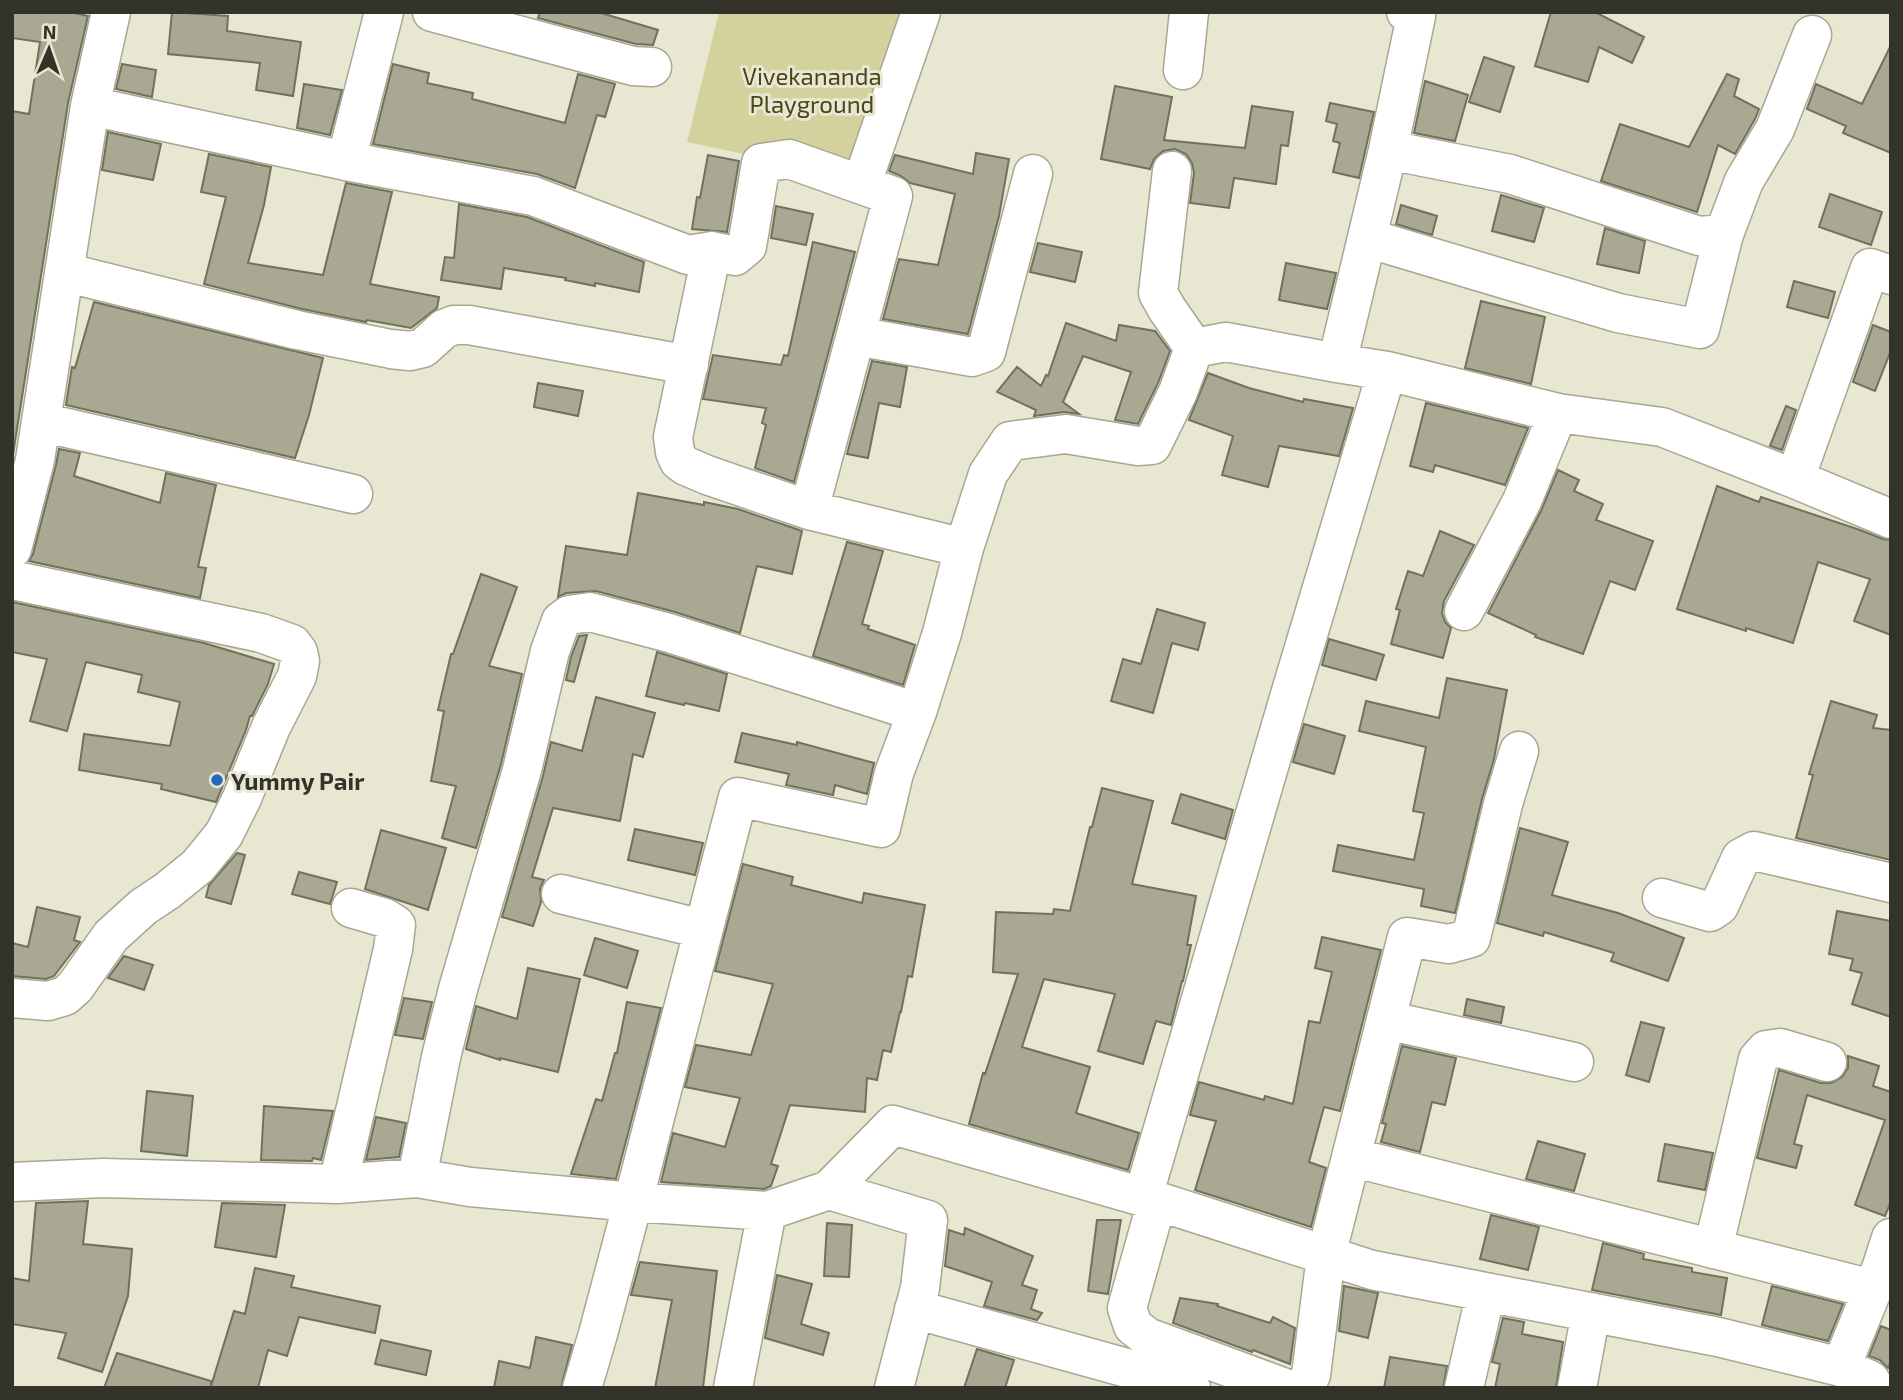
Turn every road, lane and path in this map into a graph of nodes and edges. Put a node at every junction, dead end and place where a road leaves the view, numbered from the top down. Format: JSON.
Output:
{"nodes":[{"id":1,"x":111,"y":12,"type":"edge"},
{"id":2,"x":384,"y":12,"type":"edge"},
{"id":3,"x":432,"y":12,"type":"edge"},
{"id":4,"x":921,"y":12,"type":"edge"},
{"id":5,"x":1189,"y":12,"type":"edge"},
{"id":6,"x":1406,"y":12,"type":"edge"},
{"id":7,"x":1812,"y":35,"type":"dead end"},
{"id":8,"x":652,"y":68,"type":"dead end"},
{"id":9,"x":1183,"y":70,"type":"dead end"},
{"id":10,"x":90,"y":106,"type":"junction"},
{"id":11,"x":1388,"y":150,"type":"junction"},
{"id":12,"x":346,"y":161,"type":"junction"},
{"id":13,"x":1172,"y":171,"type":"dead end"},
{"id":14,"x":1032,"y":174,"type":"dead end"},
{"id":15,"x":862,"y":183,"type":"junction"},
{"id":16,"x":1724,"y":234,"type":"junction"},
{"id":17,"x":1367,"y":238,"type":"junction"},
{"id":18,"x":712,"y":251,"type":"junction"},
{"id":19,"x":64,"y":272,"type":"junction"},
{"id":20,"x":1891,"y":275,"type":"edge"},
{"id":21,"x":856,"y":336,"type":"junction"},
{"id":22,"x":1194,"y":348,"type":"junction"},
{"id":23,"x":1337,"y":363,"type":"junction"},
{"id":24,"x":689,"y":365,"type":"junction"},
{"id":25,"x":1387,"y":371,"type":"junction"},
{"id":26,"x":1558,"y":413,"type":"junction"},
{"id":27,"x":41,"y":422,"type":"junction"},
{"id":28,"x":1795,"y":479,"type":"junction"},
{"id":29,"x":353,"y":494,"type":"dead end"},
{"id":30,"x":809,"y":510,"type":"junction"},
{"id":31,"x":1891,"y":519,"type":"edge"},
{"id":32,"x":964,"y":548,"type":"junction"},
{"id":33,"x":12,"y":549,"type":"edge"},
{"id":34,"x":12,"y":579,"type":"edge"},
{"id":35,"x":1464,"y":611,"type":"dead end"},
{"id":36,"x":917,"y":712,"type":"junction"},
{"id":37,"x":1519,"y":751,"type":"dead end"},
{"id":38,"x":1891,"y":883,"type":"edge"},
{"id":39,"x":561,"y":894,"type":"dead end"},
{"id":40,"x":1662,"y":898,"type":"dead end"},
{"id":41,"x":351,"y":908,"type":"dead end"},
{"id":42,"x":702,"y":929,"type":"junction"},
{"id":43,"x":12,"y":998,"type":"edge"},
{"id":44,"x":1386,"y":1020,"type":"junction"},
{"id":45,"x":1574,"y":1062,"type":"dead end"},
{"id":46,"x":1827,"y":1062,"type":"dead end"},
{"id":47,"x":1352,"y":1157,"type":"junction"},
{"id":48,"x":417,"y":1178,"type":"junction"},
{"id":49,"x":12,"y":1182,"type":"edge"},
{"id":50,"x":338,"y":1184,"type":"junction"},
{"id":51,"x":829,"y":1191,"type":"junction"},
{"id":52,"x":1150,"y":1199,"type":"junction"},
{"id":53,"x":634,"y":1202,"type":"junction"},
{"id":54,"x":767,"y":1211,"type":"junction"},
{"id":55,"x":1713,"y":1249,"type":"junction"},
{"id":56,"x":1326,"y":1256,"type":"junction"},
{"id":57,"x":1884,"y":1267,"type":"edge"},
{"id":58,"x":1486,"y":1292,"type":"junction"},
{"id":59,"x":914,"y":1309,"type":"junction"},
{"id":60,"x":1591,"y":1312,"type":"junction"},
{"id":61,"x":1841,"y":1367,"type":"junction"},
{"id":62,"x":582,"y":1388,"type":"edge"},
{"id":63,"x":733,"y":1388,"type":"edge"},
{"id":64,"x":894,"y":1388,"type":"edge"},
{"id":65,"x":1191,"y":1388,"type":"edge"},
{"id":66,"x":1285,"y":1388,"type":"edge"},
{"id":67,"x":1303,"y":1388,"type":"edge"},
{"id":68,"x":1464,"y":1388,"type":"edge"},
{"id":69,"x":1577,"y":1388,"type":"edge"},
{"id":70,"x":1875,"y":1388,"type":"edge"}],
"edges":[{"from":1,"to":10,"type":"street"},
{"from":2,"to":12,"type":"street"},
{"from":3,"to":8,"type":"street"},
{"from":4,"to":15,"type":"street"},
{"from":5,"to":9,"type":"street"},
{"from":6,"to":11,"type":"street"},
{"from":7,"to":16,"type":"street"},
{"from":10,"to":12,"type":"street"},
{"from":10,"to":19,"type":"street"},
{"from":11,"to":16,"type":"street"},
{"from":11,"to":17,"type":"street"},
{"from":12,"to":18,"type":"street"},
{"from":13,"to":22,"type":"street"},
{"from":14,"to":21,"type":"street"},
{"from":15,"to":18,"type":"street"},
{"from":15,"to":21,"type":"street"},
{"from":16,"to":17,"type":"street"},
{"from":17,"to":23,"type":"street"},
{"from":18,"to":24,"type":"street"},
{"from":19,"to":24,"type":"street"},
{"from":19,"to":27,"type":"street"},
{"from":20,"to":28,"type":"street"},
{"from":21,"to":30,"type":"street"},
{"from":22,"to":23,"type":"street"},
{"from":22,"to":32,"type":"street"},
{"from":23,"to":25,"type":"street"},
{"from":24,"to":30,"type":"street"},
{"from":25,"to":26,"type":"street"},
{"from":25,"to":52,"type":"street"},
{"from":26,"to":28,"type":"street"},
{"from":26,"to":35,"type":"street"},
{"from":27,"to":29,"type":"street"},
{"from":27,"to":33,"type":"street"},
{"from":28,"to":31,"type":"street"},
{"from":30,"to":32,"type":"street"},
{"from":32,"to":36,"type":"street"},
{"from":34,"to":43,"type":"street"},
{"from":36,"to":42,"type":"street"},
{"from":36,"to":48,"type":"street"},
{"from":37,"to":44,"type":"street"},
{"from":38,"to":40,"type":"street"},
{"from":39,"to":42,"type":"street"},
{"from":41,"to":50,"type":"street"},
{"from":42,"to":53,"type":"street"},
{"from":44,"to":45,"type":"street"},
{"from":44,"to":47,"type":"street"},
{"from":46,"to":55,"type":"street"},
{"from":47,"to":55,"type":"street"},
{"from":47,"to":56,"type":"street"},
{"from":48,"to":50,"type":"street"},
{"from":48,"to":53,"type":"street"},
{"from":49,"to":50,"type":"street"},
{"from":51,"to":52,"type":"street"},
{"from":51,"to":54,"type":"street"},
{"from":51,"to":59,"type":"street"},
{"from":52,"to":56,"type":"street"},
{"from":52,"to":66,"type":"street"},
{"from":53,"to":54,"type":"street"},
{"from":53,"to":62,"type":"street"},
{"from":54,"to":63,"type":"street"},
{"from":55,"to":57,"type":"street"},
{"from":56,"to":58,"type":"street"},
{"from":56,"to":67,"type":"street"},
{"from":57,"to":61,"type":"street"},
{"from":58,"to":60,"type":"street"},
{"from":58,"to":68,"type":"street"},
{"from":59,"to":64,"type":"street"},
{"from":59,"to":65,"type":"street"},
{"from":60,"to":61,"type":"street"},
{"from":60,"to":69,"type":"street"},
{"from":61,"to":70,"type":"street"}]}
